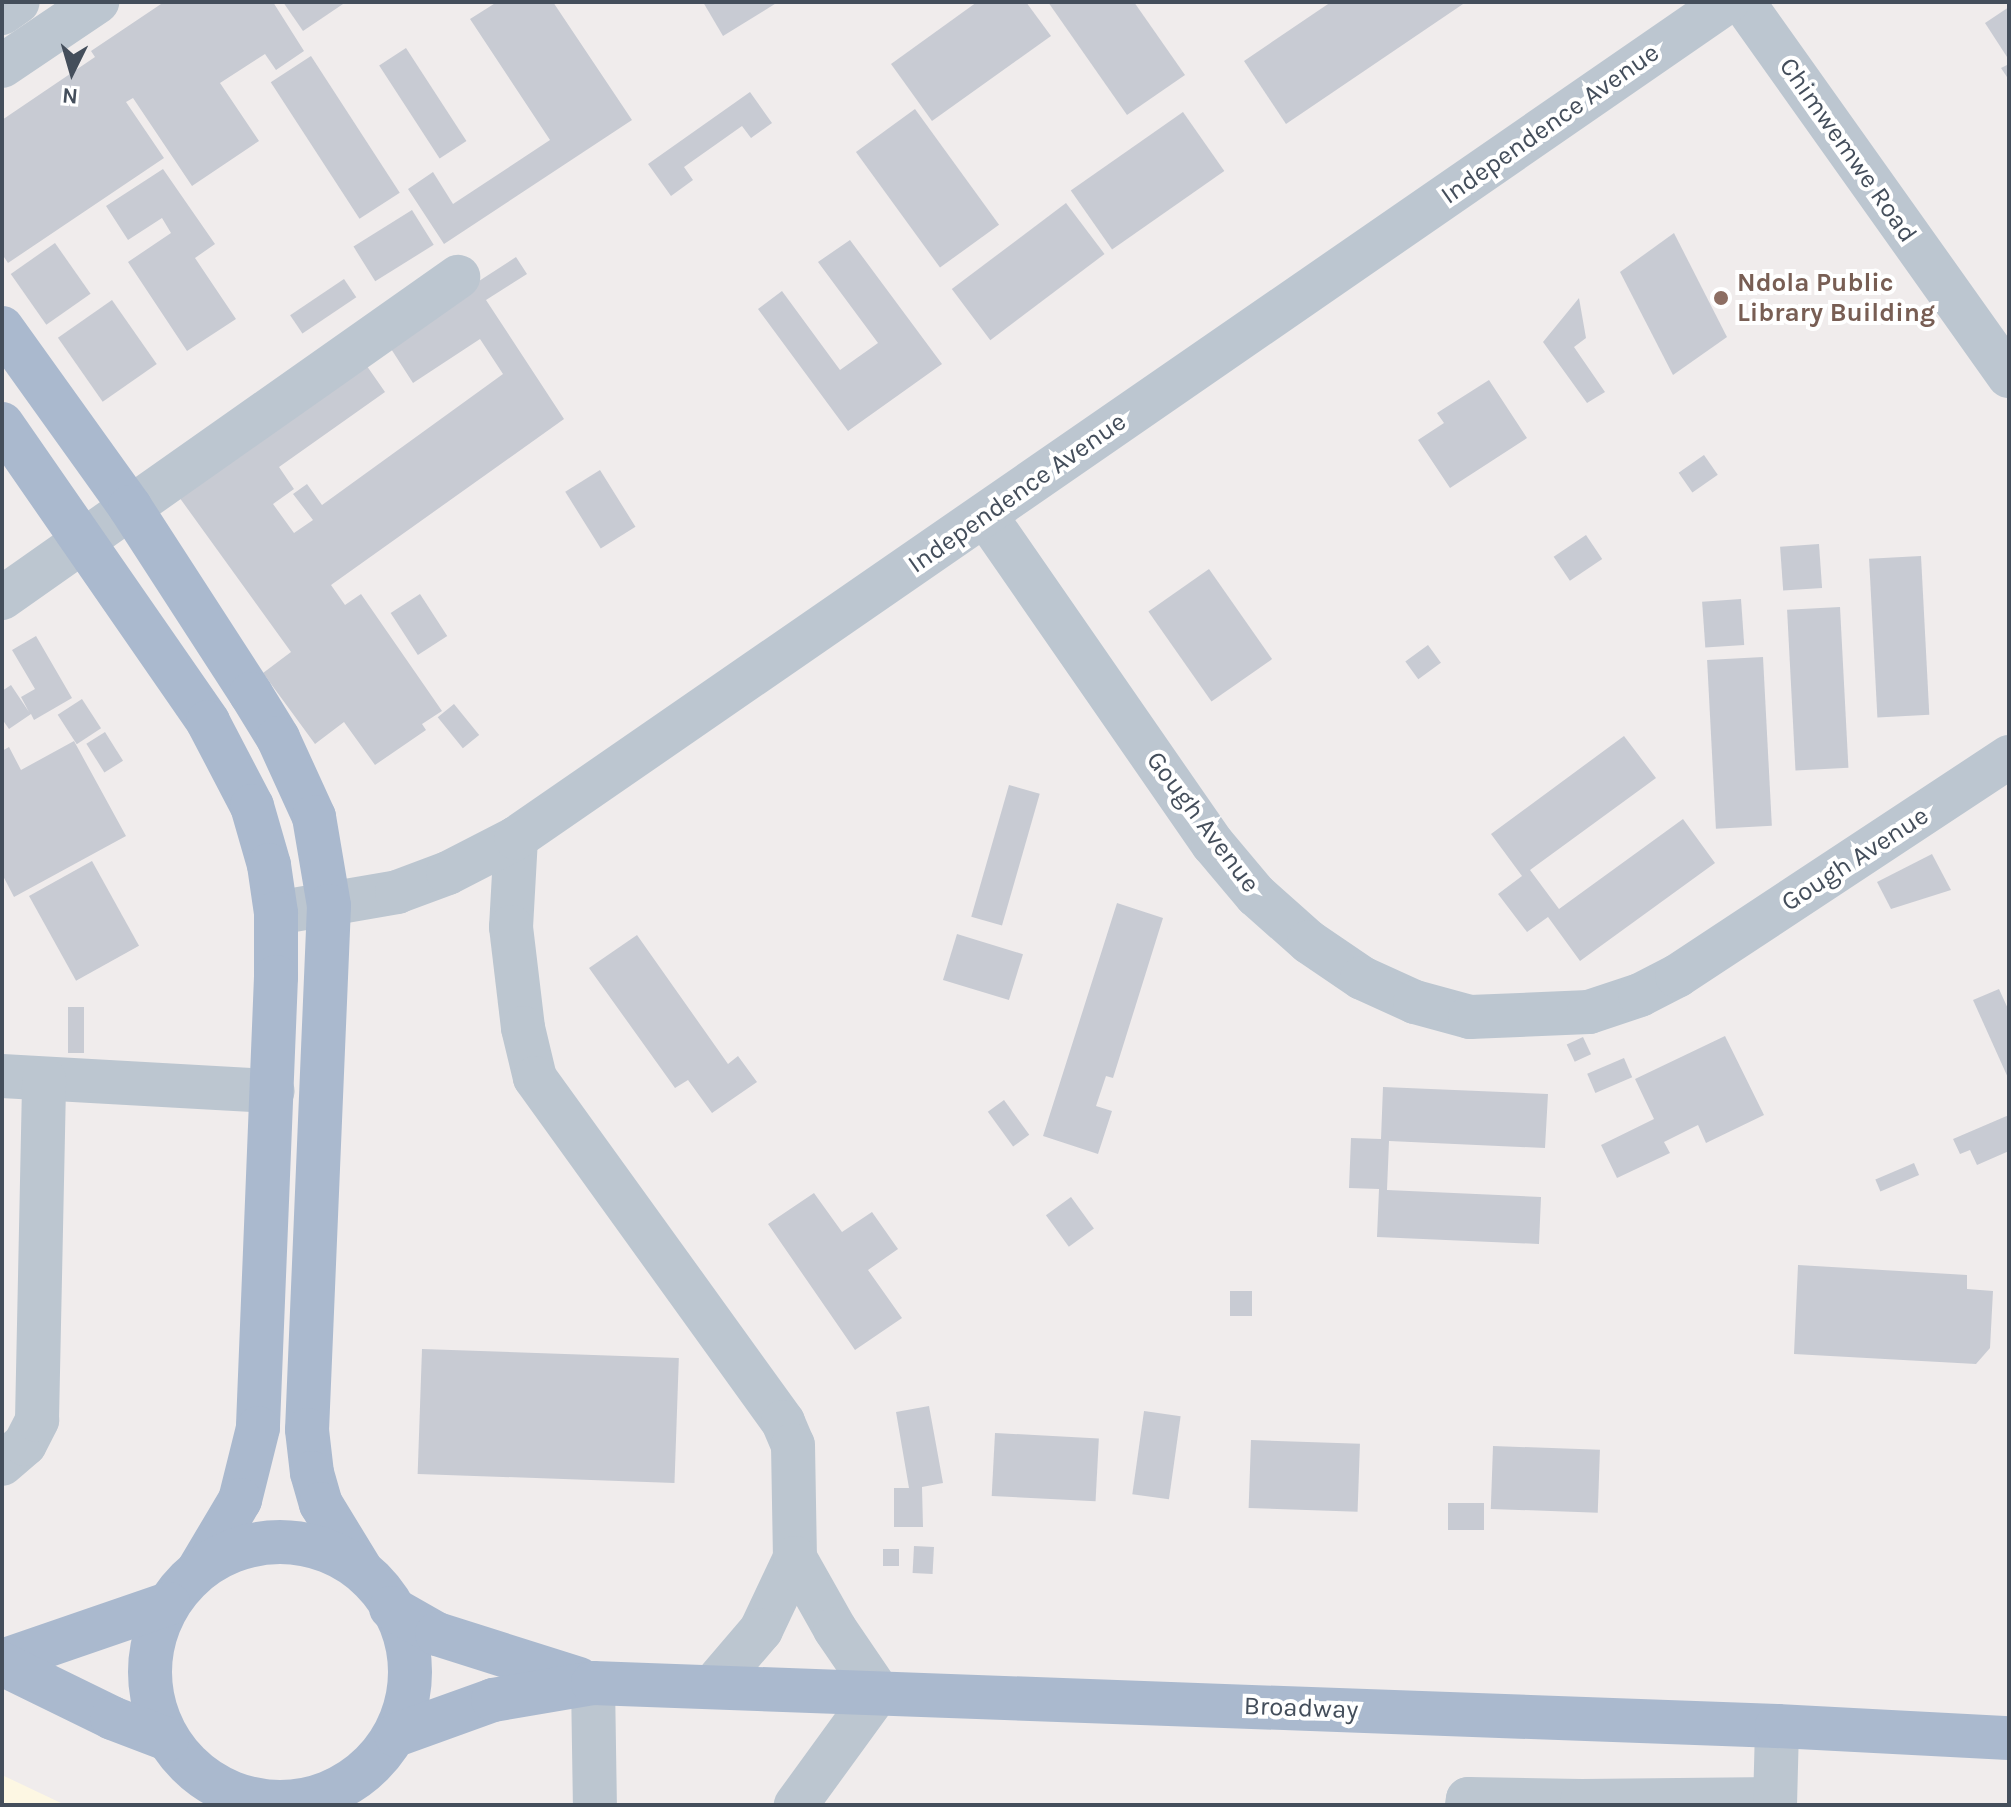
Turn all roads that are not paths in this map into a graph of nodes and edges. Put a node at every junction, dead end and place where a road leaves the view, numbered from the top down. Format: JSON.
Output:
{"nodes":[{"id":1,"x":18,"y":2,"type":"edge"},
{"id":2,"x":97,"y":2,"type":"edge"},
{"id":3,"x":1727,"y":2,"type":"edge"},
{"id":4,"x":1743,"y":2,"type":"edge"},
{"id":5,"x":2,"y":13,"type":"edge"},
{"id":6,"x":2,"y":66,"type":"edge"},
{"id":7,"x":458,"y":277,"type":"dead end"},
{"id":8,"x":2,"y":328,"type":"edge"},
{"id":9,"x":2009,"y":376,"type":"edge"},
{"id":10,"x":2,"y":424,"type":"edge"},
{"id":11,"x":130,"y":507,"type":"junction"},
{"id":12,"x":985,"y":515,"type":"junction"},
{"id":13,"x":83,"y":539,"type":"junction"},
{"id":14,"x":2,"y":598,"type":"edge"},
{"id":15,"x":2009,"y":757,"type":"edge"},
{"id":16,"x":516,"y":838,"type":"junction"},
{"id":17,"x":329,"y":906,"type":"junction"},
{"id":18,"x":276,"y":913,"type":"junction"},
{"id":19,"x":23,"y":1078,"type":"edge"},
{"id":20,"x":273,"y":1091,"type":"junction"},
{"id":21,"x":2,"y":1464,"type":"edge"},
{"id":22,"x":795,"y":1558,"type":"junction"},
{"id":23,"x":360,"y":1568,"type":"junction"},
{"id":24,"x":199,"y":1569,"type":"junction"},
{"id":25,"x":168,"y":1604,"type":"junction"},
{"id":26,"x":391,"y":1608,"type":"junction"},
{"id":27,"x":2,"y":1662,"type":"edge"},
{"id":28,"x":593,"y":1683,"type":"junction"},
{"id":29,"x":714,"y":1685,"type":"junction"},
{"id":30,"x":878,"y":1692,"type":"junction"},
{"id":31,"x":1777,"y":1726,"type":"junction"},
{"id":32,"x":396,"y":1735,"type":"junction"},
{"id":33,"x":2009,"y":1738,"type":"edge"},
{"id":34,"x":190,"y":1771,"type":"edge"},
{"id":35,"x":356,"y":1788,"type":"edge"},
{"id":36,"x":1775,"y":1802,"type":"edge"},
{"id":37,"x":1582,"y":1803,"type":"edge"},
{"id":38,"x":595,"y":1805,"type":"edge"},
{"id":39,"x":796,"y":1805,"type":"edge"},
{"id":40,"x":1467,"y":1805,"type":"edge"}],
"edges":[{"from":1,"to":5,"type":"street"},
{"from":2,"to":6,"type":"street"},
{"from":3,"to":12,"type":"street","name":"Independence Avenue"},
{"from":4,"to":9,"type":"street","name":"Chimwemwe Road"},
{"from":7,"to":11,"type":"street"},
{"from":8,"to":11,"type":"main road"},
{"from":10,"to":13,"type":"main road"},
{"from":11,"to":13,"type":"street"},
{"from":11,"to":17,"type":"main road"},
{"from":12,"to":15,"type":"street","name":"Gough Avenue"},
{"from":12,"to":16,"type":"street","name":"Independence Avenue"},
{"from":13,"to":14,"type":"street"},
{"from":13,"to":18,"type":"main road"},
{"from":16,"to":17,"type":"street","name":"Independence Avenue"},
{"from":16,"to":22,"type":"street"},
{"from":17,"to":18,"type":"street","name":"Independence Avenue"},
{"from":17,"to":23,"type":"main road"},
{"from":18,"to":20,"type":"main road"},
{"from":19,"to":20,"type":"street"},
{"from":19,"to":21,"type":"street"},
{"from":20,"to":24,"type":"main road"},
{"from":22,"to":29,"type":"street"},
{"from":22,"to":30,"type":"street"},
{"from":23,"to":24,"type":"main road"},
{"from":23,"to":26,"type":"main road"},
{"from":24,"to":25,"type":"main road"},
{"from":25,"to":27,"type":"main road"},
{"from":25,"to":34,"type":"main road"},
{"from":26,"to":28,"type":"main road"},
{"from":26,"to":32,"type":"main road"},
{"from":27,"to":34,"type":"main road"},
{"from":28,"to":29,"type":"main road","name":"Broadway"},
{"from":28,"to":32,"type":"main road"},
{"from":28,"to":38,"type":"street"},
{"from":29,"to":30,"type":"main road","name":"Broadway"},
{"from":30,"to":31,"type":"main road","name":"Broadway"},
{"from":30,"to":39,"type":"street"},
{"from":31,"to":33,"type":"main road","name":"Broadway"},
{"from":31,"to":36,"type":"street"},
{"from":32,"to":35,"type":"main road"},
{"from":34,"to":35,"type":"main road"},
{"from":36,"to":37,"type":"street"},
{"from":37,"to":40,"type":"street"}]}
